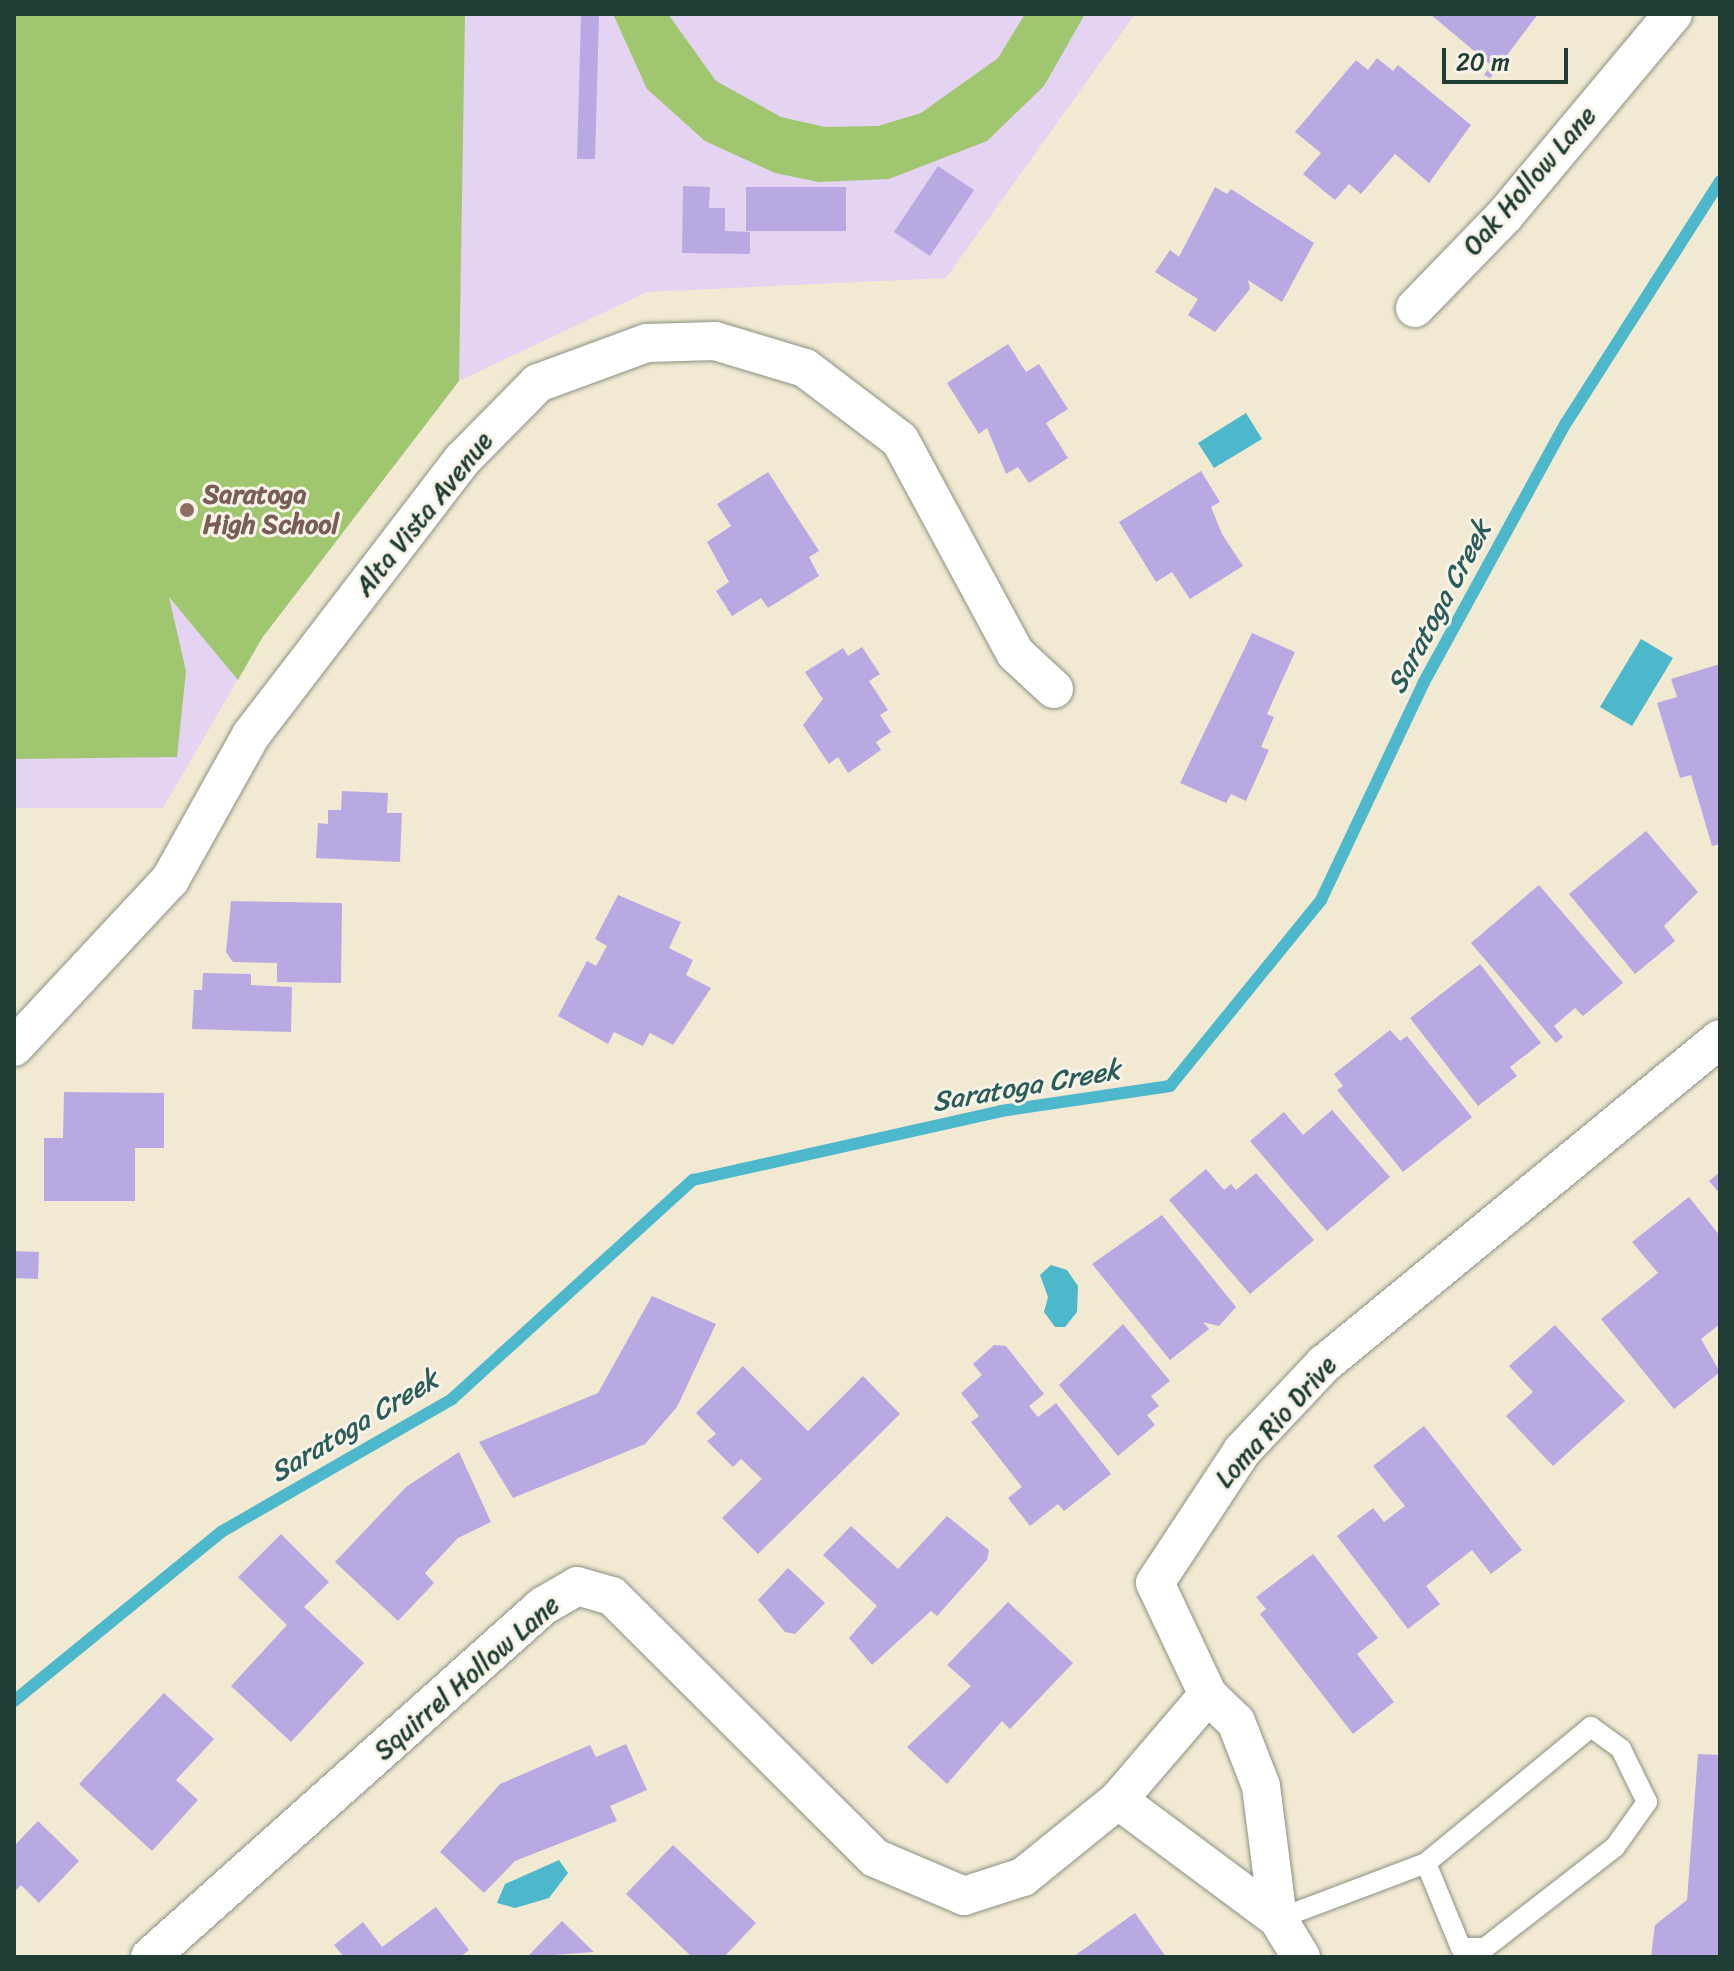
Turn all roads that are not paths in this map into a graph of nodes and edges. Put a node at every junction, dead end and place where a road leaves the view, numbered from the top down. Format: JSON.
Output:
{"nodes":[{"id":1,"x":1673,"y":14,"type":"edge"},
{"id":2,"x":1415,"y":308,"type":"dead end"},
{"id":3,"x":1054,"y":689,"type":"dead end"},
{"id":4,"x":1720,"y":1039,"type":"edge"},
{"id":5,"x":14,"y":1047,"type":"edge"},
{"id":6,"x":1208,"y":1695,"type":"junction"},
{"id":7,"x":1118,"y":1800,"type":"junction"},
{"id":8,"x":1426,"y":1863,"type":"junction"},
{"id":9,"x":1278,"y":1919,"type":"junction"},
{"id":10,"x":150,"y":1957,"type":"edge"},
{"id":11,"x":1301,"y":1957,"type":"edge"}],
"edges":[{"from":1,"to":2,"type":"street","name":"Oak Hollow Lane"},
{"from":3,"to":5,"type":"street","name":"Alta Vista Avenue"},
{"from":4,"to":6,"type":"street","name":"Loma Rio Drive"},
{"from":6,"to":7,"type":"street"},
{"from":6,"to":9,"type":"street"},
{"from":7,"to":9,"type":"street"},
{"from":7,"to":10,"type":"street","name":"Squirrel Hollow Lane"},
{"from":8,"to":8,"type":"lane"},
{"from":8,"to":9,"type":"lane"},
{"from":9,"to":11,"type":"street"}]}
